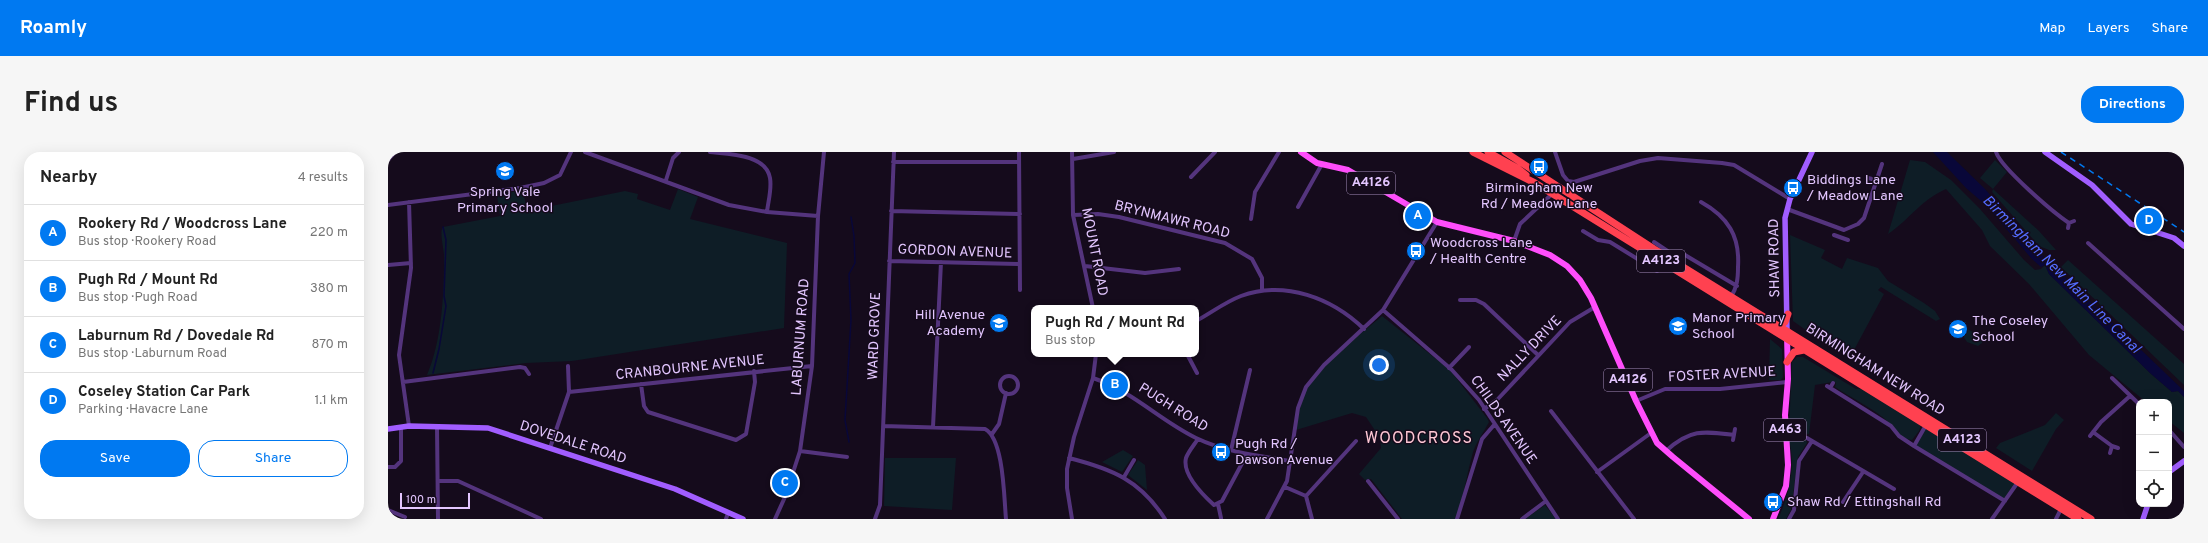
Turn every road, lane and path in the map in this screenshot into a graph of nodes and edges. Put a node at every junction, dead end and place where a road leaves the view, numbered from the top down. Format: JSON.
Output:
{"nodes":[{"id":1,"x":395,"y":152,"type":"edge"},
{"id":2,"x":571,"y":152,"type":"edge"},
{"id":3,"x":585,"y":152,"type":"edge"},
{"id":4,"x":679,"y":152,"type":"edge"},
{"id":5,"x":710,"y":152,"type":"edge"},
{"id":6,"x":824,"y":152,"type":"edge"},
{"id":7,"x":894,"y":152,"type":"edge"},
{"id":8,"x":1019,"y":152,"type":"edge"},
{"id":9,"x":1072,"y":152,"type":"edge"},
{"id":10,"x":1114,"y":152,"type":"edge"},
{"id":11,"x":1215,"y":152,"type":"edge"},
{"id":12,"x":1279,"y":152,"type":"edge"},
{"id":13,"x":1301,"y":152,"type":"edge"},
{"id":14,"x":1473,"y":152,"type":"edge"},
{"id":15,"x":1488,"y":152,"type":"edge"},
{"id":16,"x":1555,"y":152,"type":"edge"},
{"id":17,"x":1812,"y":152,"type":"edge"},
{"id":18,"x":1996,"y":152,"type":"edge"},
{"id":19,"x":2045,"y":152,"type":"edge"},
{"id":20,"x":1508,"y":153,"type":"edge"},
{"id":21,"x":1073,"y":159,"type":"junction"},
{"id":22,"x":388,"y":160,"type":"edge"},
{"id":23,"x":893,"y":162,"type":"junction"},
{"id":24,"x":1019,"y":162,"type":"junction"},
{"id":25,"x":1322,"y":164,"type":"junction"},
{"id":26,"x":1882,"y":164,"type":"dead end"},
{"id":27,"x":1191,"y":176,"type":"dead end"},
{"id":28,"x":1868,"y":178,"type":"dead end"},
{"id":29,"x":666,"y":180,"type":"junction"},
{"id":30,"x":1876,"y":180,"type":"junction"},
{"id":31,"x":1535,"y":183,"type":"junction"},
{"id":32,"x":1552,"y":194,"type":"junction"},
{"id":33,"x":1790,"y":199,"type":"junction"},
{"id":34,"x":409,"y":202,"type":"junction"},
{"id":35,"x":1700,"y":202,"type":"dead end"},
{"id":36,"x":388,"y":205,"type":"edge"},
{"id":37,"x":1298,"y":207,"type":"dead end"},
{"id":38,"x":1787,"y":209,"type":"junction"},
{"id":39,"x":891,"y":211,"type":"junction"},
{"id":40,"x":767,"y":212,"type":"junction"},
{"id":41,"x":1020,"y":214,"type":"junction"},
{"id":42,"x":1073,"y":215,"type":"junction"},
{"id":43,"x":818,"y":216,"type":"junction"},
{"id":44,"x":1251,"y":219,"type":"dead end"},
{"id":45,"x":2074,"y":221,"type":"dead end"},
{"id":46,"x":1438,"y":222,"type":"junction"},
{"id":47,"x":2069,"y":223,"type":"junction"},
{"id":48,"x":2068,"y":228,"type":"dead end"},
{"id":49,"x":1844,"y":230,"type":"junction"},
{"id":50,"x":1583,"y":231,"type":"dead end"},
{"id":51,"x":1834,"y":235,"type":"dead end"},
{"id":52,"x":1841,"y":238,"type":"junction"},
{"id":53,"x":1848,"y":240,"type":"dead end"},
{"id":54,"x":1514,"y":241,"type":"junction"},
{"id":55,"x":1654,"y":242,"type":"dead end"},
{"id":56,"x":2088,"y":243,"type":"dead end"},
{"id":57,"x":2184,"y":246,"type":"edge"},
{"id":58,"x":1685,"y":255,"type":"dead end"},
{"id":59,"x":889,"y":261,"type":"junction"},
{"id":60,"x":1667,"y":261,"type":"junction"},
{"id":61,"x":411,"y":262,"type":"junction"},
{"id":62,"x":941,"y":262,"type":"junction"},
{"id":63,"x":1020,"y":264,"type":"junction"},
{"id":64,"x":388,"y":265,"type":"edge"},
{"id":65,"x":1084,"y":266,"type":"junction"},
{"id":66,"x":1179,"y":269,"type":"dead end"},
{"id":67,"x":1737,"y":286,"type":"junction"},
{"id":68,"x":1020,"y":290,"type":"dead end"},
{"id":69,"x":1262,"y":291,"type":"junction"},
{"id":70,"x":1731,"y":297,"type":"junction"},
{"id":71,"x":1460,"y":300,"type":"dead end"},
{"id":72,"x":1092,"y":305,"type":"edge"},
{"id":73,"x":1595,"y":307,"type":"junction"},
{"id":74,"x":1383,"y":310,"type":"junction"},
{"id":75,"x":1788,"y":314,"type":"junction"},
{"id":76,"x":1199,"y":319,"type":"edge"},
{"id":77,"x":1780,"y":326,"type":"junction"},
{"id":78,"x":2184,"y":328,"type":"edge"},
{"id":79,"x":1364,"y":329,"type":"junction"},
{"id":80,"x":1787,"y":330,"type":"junction"},
{"id":81,"x":1787,"y":340,"type":"junction"},
{"id":82,"x":1469,"y":347,"type":"dead end"},
{"id":83,"x":1804,"y":350,"type":"junction"},
{"id":84,"x":1538,"y":355,"type":"junction"},
{"id":85,"x":1096,"y":357,"type":"edge"},
{"id":86,"x":1188,"y":357,"type":"edge"},
{"id":87,"x":1787,"y":362,"type":"junction"},
{"id":88,"x":568,"y":366,"type":"dead end"},
{"id":89,"x":812,"y":366,"type":"junction"},
{"id":90,"x":1449,"y":368,"type":"junction"},
{"id":91,"x":1250,"y":370,"type":"dead end"},
{"id":92,"x":754,"y":371,"type":"junction"},
{"id":93,"x":529,"y":374,"type":"dead end"},
{"id":94,"x":1197,"y":374,"type":"dead end"},
{"id":95,"x":1093,"y":378,"type":"junction"},
{"id":96,"x":2112,"y":378,"type":"dead end"},
{"id":97,"x":403,"y":382,"type":"junction"},
{"id":98,"x":1787,"y":382,"type":"junction"},
{"id":99,"x":1834,"y":383,"type":"dead end"},
{"id":100,"x":641,"y":384,"type":"junction"},
{"id":101,"x":569,"y":392,"type":"junction"},
{"id":102,"x":1006,"y":393,"type":"junction"},
{"id":103,"x":2130,"y":396,"type":"junction"},
{"id":104,"x":1636,"y":401,"type":"junction"},
{"id":105,"x":2136,"y":401,"type":"edge"},
{"id":106,"x":1484,"y":409,"type":"junction"},
{"id":107,"x":1551,"y":411,"type":"dead end"},
{"id":108,"x":1494,"y":425,"type":"junction"},
{"id":109,"x":1926,"y":425,"type":"junction"},
{"id":110,"x":409,"y":426,"type":"junction"},
{"id":111,"x":437,"y":426,"type":"junction"},
{"id":112,"x":883,"y":426,"type":"junction"},
{"id":113,"x":401,"y":427,"type":"junction"},
{"id":114,"x":933,"y":427,"type":"junction"},
{"id":115,"x":388,"y":429,"type":"edge"},
{"id":116,"x":1735,"y":429,"type":"dead end"},
{"id":117,"x":1652,"y":433,"type":"junction"},
{"id":118,"x":2172,"y":433,"type":"edge"},
{"id":119,"x":992,"y":434,"type":"junction"},
{"id":120,"x":1734,"y":435,"type":"junction"},
{"id":121,"x":1786,"y":436,"type":"junction"},
{"id":122,"x":1198,"y":439,"type":"junction"},
{"id":123,"x":1733,"y":440,"type":"dead end"},
{"id":124,"x":1356,"y":441,"type":"dead end"},
{"id":125,"x":1812,"y":441,"type":"junction"},
{"id":126,"x":1914,"y":446,"type":"junction"},
{"id":127,"x":2112,"y":446,"type":"junction"},
{"id":128,"x":2184,"y":447,"type":"edge"},
{"id":129,"x":550,"y":448,"type":"junction"},
{"id":130,"x":2118,"y":448,"type":"dead end"},
{"id":131,"x":1231,"y":450,"type":"junction"},
{"id":132,"x":800,"y":451,"type":"junction"},
{"id":133,"x":1666,"y":451,"type":"junction"},
{"id":134,"x":2110,"y":453,"type":"dead end"},
{"id":135,"x":1247,"y":454,"type":"junction"},
{"id":136,"x":847,"y":457,"type":"dead end"},
{"id":137,"x":1069,"y":458,"type":"junction"},
{"id":138,"x":1134,"y":460,"type":"dead end"},
{"id":139,"x":1291,"y":461,"type":"junction"},
{"id":140,"x":2184,"y":461,"type":"edge"},
{"id":141,"x":388,"y":467,"type":"edge"},
{"id":142,"x":2170,"y":471,"type":"edge"},
{"id":143,"x":1597,"y":472,"type":"junction"},
{"id":144,"x":1863,"y":472,"type":"junction"},
{"id":145,"x":1124,"y":477,"type":"junction"},
{"id":146,"x":2019,"y":479,"type":"junction"},
{"id":147,"x":1368,"y":481,"type":"dead end"},
{"id":148,"x":438,"y":482,"type":"junction"},
{"id":149,"x":1285,"y":487,"type":"junction"},
{"id":150,"x":1894,"y":489,"type":"dead end"},
{"id":151,"x":1306,"y":496,"type":"junction"},
{"id":152,"x":1546,"y":501,"type":"junction"},
{"id":153,"x":2004,"y":501,"type":"junction"},
{"id":154,"x":1843,"y":502,"type":"dead end"},
{"id":155,"x":1218,"y":504,"type":"junction"},
{"id":156,"x":2063,"y":506,"type":"junction"},
{"id":157,"x":2147,"y":507,"type":"edge"},
{"id":158,"x":388,"y":510,"type":"edge"},
{"id":159,"x":728,"y":513,"type":"junction"},
{"id":160,"x":405,"y":517,"type":"dead end"},
{"id":161,"x":876,"y":517,"type":"edge"},
{"id":162,"x":1221,"y":518,"type":"dead end"},
{"id":163,"x":438,"y":519,"type":"edge"},
{"id":164,"x":541,"y":519,"type":"edge"},
{"id":165,"x":726,"y":519,"type":"edge"},
{"id":166,"x":744,"y":519,"type":"edge"},
{"id":167,"x":775,"y":519,"type":"edge"},
{"id":168,"x":882,"y":519,"type":"edge"},
{"id":169,"x":1006,"y":519,"type":"edge"},
{"id":170,"x":1072,"y":519,"type":"edge"},
{"id":171,"x":1165,"y":519,"type":"edge"},
{"id":172,"x":1267,"y":519,"type":"edge"},
{"id":173,"x":1312,"y":519,"type":"edge"},
{"id":174,"x":1398,"y":519,"type":"edge"},
{"id":175,"x":1458,"y":519,"type":"edge"},
{"id":176,"x":1522,"y":519,"type":"edge"},
{"id":177,"x":1558,"y":519,"type":"edge"},
{"id":178,"x":1634,"y":519,"type":"edge"},
{"id":179,"x":1749,"y":519,"type":"edge"},
{"id":180,"x":1773,"y":519,"type":"edge"},
{"id":181,"x":1789,"y":519,"type":"edge"},
{"id":182,"x":1992,"y":519,"type":"edge"},
{"id":183,"x":2056,"y":519,"type":"edge"},
{"id":184,"x":2078,"y":519,"type":"edge"},
{"id":185,"x":2091,"y":519,"type":"edge"},
{"id":186,"x":2143,"y":519,"type":"edge"}],
"edges":[{"from":1,"to":22,"type":"street"},
{"from":2,"to":34,"type":"street"},
{"from":3,"to":29,"type":"street"},
{"from":4,"to":29,"type":"street"},
{"from":5,"to":40,"type":"street"},
{"from":6,"to":43,"type":"street","name":"LABURNUM ROAD"},
{"from":7,"to":23,"type":"street","name":"WARD GROVE"},
{"from":8,"to":24,"type":"street"},
{"from":9,"to":21,"type":"street","name":"MOUNT ROAD"},
{"from":10,"to":21,"type":"street"},
{"from":11,"to":27,"type":"street"},
{"from":12,"to":44,"type":"street"},
{"from":13,"to":25,"type":"main road","number":"A4126"},
{"from":14,"to":31,"type":"highway","name":"BIRMINGHAM NEW ROAD","number":"A4123"},
{"from":15,"to":31,"type":"highway","number":"A4123"},
{"from":16,"to":33,"type":"street"},
{"from":17,"to":33,"type":"street","name":"SHAW ROAD"},
{"from":18,"to":47,"type":"street"},
{"from":19,"to":57,"type":"street"},
{"from":20,"to":60,"type":"highway","name":"BIRMINGHAM NEW ROAD","number":"A4123"},
{"from":21,"to":42,"type":"street","name":"MOUNT ROAD"},
{"from":23,"to":24,"type":"street"},
{"from":23,"to":39,"type":"street","name":"WARD GROVE"},
{"from":24,"to":41,"type":"street"},
{"from":25,"to":37,"type":"street"},
{"from":25,"to":46,"type":"main road","number":"A4126"},
{"from":26,"to":30,"type":"street"},
{"from":28,"to":30,"type":"street"},
{"from":29,"to":40,"type":"street"},
{"from":30,"to":49,"type":"street"},
{"from":31,"to":32,"type":"highway","name":"BIRMINGHAM NEW ROAD","number":"A4123"},
{"from":32,"to":54,"type":"street"},
{"from":32,"to":60,"type":"highway","name":"BIRMINGHAM NEW ROAD","number":"A4123"},
{"from":33,"to":38,"type":"street","name":"SHAW ROAD"},
{"from":34,"to":36,"type":"street"},
{"from":34,"to":61,"type":"street"},
{"from":35,"to":67,"type":"street"},
{"from":38,"to":49,"type":"street"},
{"from":38,"to":75,"type":"street","name":"SHAW ROAD"},
{"from":39,"to":41,"type":"street"},
{"from":39,"to":59,"type":"street","name":"WARD GROVE"},
{"from":40,"to":43,"type":"street"},
{"from":41,"to":63,"type":"street"},
{"from":42,"to":65,"type":"street","name":"MOUNT ROAD"},
{"from":42,"to":69,"type":"street","name":"BRYNMAWR ROAD"},
{"from":43,"to":89,"type":"street","name":"LABURNUM ROAD"},
{"from":45,"to":47,"type":"street"},
{"from":46,"to":54,"type":"main road","number":"A4126"},
{"from":46,"to":74,"type":"street"},
{"from":47,"to":48,"type":"street"},
{"from":49,"to":52,"type":"street"},
{"from":50,"to":60,"type":"street"},
{"from":51,"to":52,"type":"street"},
{"from":52,"to":53,"type":"street"},
{"from":54,"to":73,"type":"main road","number":"A4126"},
{"from":55,"to":60,"type":"street"},
{"from":56,"to":78,"type":"street"},
{"from":58,"to":67,"type":"street"},
{"from":59,"to":62,"type":"street","name":"GORDON AVENUE"},
{"from":59,"to":112,"type":"street","name":"WARD GROVE"},
{"from":60,"to":70,"type":"highway","name":"BIRMINGHAM NEW ROAD","number":"A4123"},
{"from":60,"to":81,"type":"highway","name":"BIRMINGHAM NEW ROAD","number":"A4123"},
{"from":61,"to":64,"type":"street"},
{"from":61,"to":97,"type":"street"},
{"from":62,"to":63,"type":"street","name":"GORDON AVENUE"},
{"from":62,"to":114,"type":"street"},
{"from":63,"to":68,"type":"street"},
{"from":65,"to":66,"type":"street"},
{"from":65,"to":72,"type":"street","name":"MOUNT ROAD"},
{"from":67,"to":70,"type":"street"},
{"from":69,"to":76,"type":"street"},
{"from":69,"to":79,"type":"street"},
{"from":70,"to":77,"type":"highway","name":"BIRMINGHAM NEW ROAD","number":"A4123"},
{"from":71,"to":84,"type":"street"},
{"from":73,"to":84,"type":"street","name":"NALLY DRIVE"},
{"from":73,"to":104,"type":"main road","number":"A4126"},
{"from":74,"to":79,"type":"street"},
{"from":74,"to":90,"type":"street","name":"CHILDS AVENUE"},
{"from":75,"to":77,"type":"highway"},
{"from":75,"to":80,"type":"street","name":"SHAW ROAD"},
{"from":77,"to":80,"type":"highway","name":"BIRMINGHAM NEW ROAD","number":"A4123"},
{"from":79,"to":139,"type":"street"},
{"from":80,"to":81,"type":"main road","name":"SHAW ROAD","number":"A463"},
{"from":80,"to":146,"type":"highway","name":"BIRMINGHAM NEW ROAD","number":"A4123"},
{"from":81,"to":83,"type":"highway","name":"BIRMINGHAM NEW ROAD","number":"A4123"},
{"from":81,"to":87,"type":"main road","name":"SHAW ROAD","number":"A463"},
{"from":82,"to":90,"type":"street"},
{"from":83,"to":87,"type":"highway"},
{"from":83,"to":109,"type":"highway","name":"BIRMINGHAM NEW ROAD","number":"A4123"},
{"from":84,"to":106,"type":"street","name":"NALLY DRIVE"},
{"from":85,"to":95,"type":"street"},
{"from":86,"to":94,"type":"street"},
{"from":87,"to":98,"type":"main road","name":"SHAW ROAD","number":"A463"},
{"from":88,"to":101,"type":"street"},
{"from":89,"to":92,"type":"street","name":"CRANBOURNE AVENUE"},
{"from":89,"to":132,"type":"street","name":"LABURNUM ROAD"},
{"from":90,"to":106,"type":"street","name":"CHILDS AVENUE"},
{"from":91,"to":131,"type":"street"},
{"from":92,"to":100,"type":"street","name":"CRANBOURNE AVENUE"},
{"from":92,"to":100,"type":"street"},
{"from":93,"to":97,"type":"street"},
{"from":95,"to":122,"type":"street","name":"PUGH ROAD"},
{"from":95,"to":137,"type":"street"},
{"from":96,"to":103,"type":"street"},
{"from":97,"to":110,"type":"street"},
{"from":98,"to":104,"type":"street","name":"FOSTER AVENUE"},
{"from":98,"to":121,"type":"main road","name":"SHAW ROAD","number":"A463"},
{"from":99,"to":126,"type":"street"},
{"from":100,"to":101,"type":"street","name":"CRANBOURNE AVENUE"},
{"from":101,"to":129,"type":"street"},
{"from":102,"to":102,"type":"street"},
{"from":102,"to":119,"type":"street"},
{"from":103,"to":105,"type":"street"},
{"from":103,"to":127,"type":"street"},
{"from":104,"to":117,"type":"main road","number":"A4126"},
{"from":106,"to":108,"type":"street","name":"CHILDS AVENUE"},
{"from":107,"to":143,"type":"street"},
{"from":108,"to":152,"type":"street","name":"CHILDS AVENUE"},
{"from":108,"to":175,"type":"street"},
{"from":109,"to":126,"type":"street","name":"BIRMINGHAM NEW ROAD"},
{"from":109,"to":146,"type":"highway","name":"BIRMINGHAM NEW ROAD","number":"A4123"},
{"from":110,"to":111,"type":"street","name":"DOVEDALE ROAD"},
{"from":110,"to":113,"type":"street","name":"DOVEDALE ROAD"},
{"from":111,"to":129,"type":"street","name":"DOVEDALE ROAD"},
{"from":111,"to":148,"type":"street"},
{"from":112,"to":114,"type":"street"},
{"from":112,"to":161,"type":"street","name":"WARD GROVE"},
{"from":113,"to":115,"type":"street","name":"DOVEDALE ROAD"},
{"from":113,"to":141,"type":"street"},
{"from":114,"to":119,"type":"street"},
{"from":116,"to":120,"type":"street"},
{"from":117,"to":133,"type":"main road","number":"A4126"},
{"from":117,"to":143,"type":"street"},
{"from":118,"to":128,"type":"street"},
{"from":119,"to":169,"type":"street"},
{"from":120,"to":123,"type":"street"},
{"from":120,"to":133,"type":"street"},
{"from":121,"to":125,"type":"street"},
{"from":121,"to":180,"type":"main road","name":"SHAW ROAD","number":"A463"},
{"from":122,"to":131,"type":"street","name":"PUGH ROAD"},
{"from":122,"to":155,"type":"street"},
{"from":124,"to":151,"type":"street"},
{"from":125,"to":144,"type":"street"},
{"from":125,"to":181,"type":"street"},
{"from":126,"to":153,"type":"street"},
{"from":127,"to":130,"type":"street"},
{"from":127,"to":134,"type":"street"},
{"from":129,"to":159,"type":"street","name":"DOVEDALE ROAD"},
{"from":131,"to":135,"type":"street","name":"PUGH ROAD"},
{"from":132,"to":136,"type":"street"},
{"from":132,"to":167,"type":"street","name":"LABURNUM ROAD"},
{"from":133,"to":179,"type":"main road","number":"A4126"},
{"from":135,"to":139,"type":"street","name":"PUGH ROAD"},
{"from":135,"to":155,"type":"street"},
{"from":137,"to":145,"type":"street"},
{"from":137,"to":170,"type":"street"},
{"from":138,"to":145,"type":"street"},
{"from":139,"to":149,"type":"street"},
{"from":140,"to":142,"type":"street"},
{"from":143,"to":178,"type":"street"},
{"from":144,"to":150,"type":"street"},
{"from":144,"to":154,"type":"street"},
{"from":145,"to":171,"type":"street"},
{"from":146,"to":153,"type":"street"},
{"from":146,"to":156,"type":"highway","name":"BIRMINGHAM NEW ROAD","number":"A4123"},
{"from":147,"to":174,"type":"street"},
{"from":148,"to":163,"type":"street"},
{"from":148,"to":164,"type":"street"},
{"from":149,"to":151,"type":"street"},
{"from":149,"to":172,"type":"street"},
{"from":151,"to":173,"type":"street"},
{"from":152,"to":176,"type":"street"},
{"from":152,"to":177,"type":"street","name":"CHILDS AVENUE"},
{"from":153,"to":182,"type":"street"},
{"from":155,"to":162,"type":"street"},
{"from":156,"to":183,"type":"street"},
{"from":156,"to":184,"type":"highway","name":"BIRMINGHAM NEW ROAD","number":"A4123"},
{"from":156,"to":185,"type":"highway","name":"BIRMINGHAM NEW ROAD","number":"A4123"},
{"from":157,"to":186,"type":"street"},
{"from":158,"to":160,"type":"street"},
{"from":159,"to":165,"type":"street"},
{"from":159,"to":166,"type":"street","name":"DOVEDALE ROAD"},
{"from":161,"to":168,"type":"street"}]}
